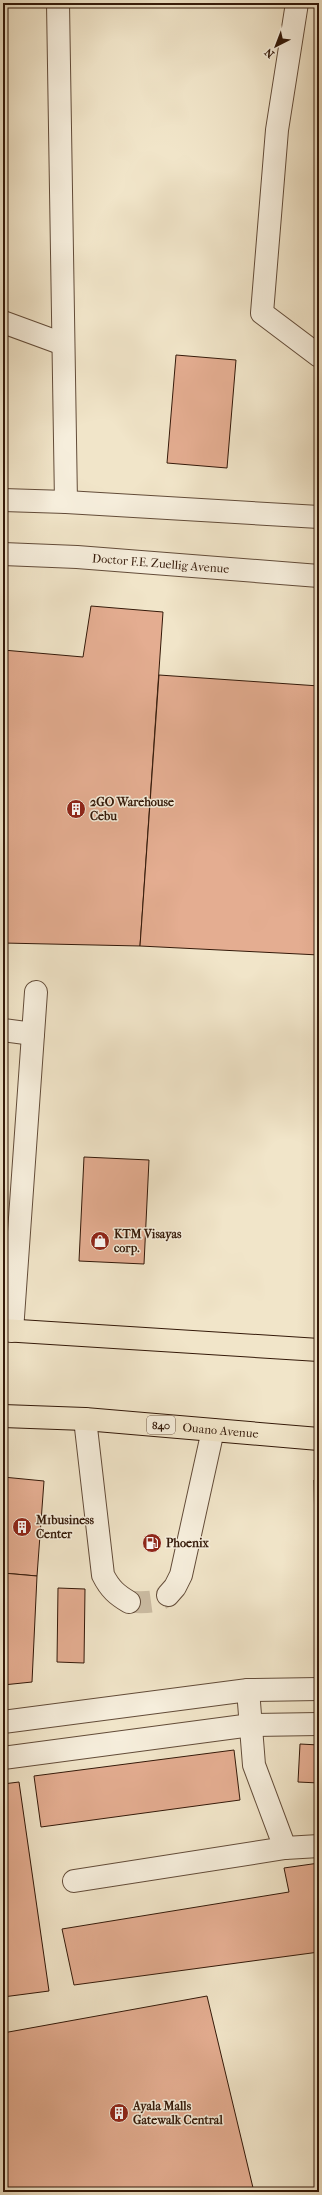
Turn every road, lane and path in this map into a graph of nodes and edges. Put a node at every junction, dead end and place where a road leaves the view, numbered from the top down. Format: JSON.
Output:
{"nodes":[{"id":1,"x":58,"y":3,"type":"edge"},
{"id":2,"x":296,"y":3,"type":"edge"},
{"id":3,"x":3,"y":322,"type":"edge"},
{"id":4,"x":63,"y":344,"type":"junction"},
{"id":5,"x":319,"y":356,"type":"edge"},
{"id":6,"x":3,"y":500,"type":"edge"},
{"id":7,"x":66,"y":502,"type":"junction"},
{"id":8,"x":319,"y":517,"type":"edge"},
{"id":9,"x":3,"y":554,"type":"edge"},
{"id":10,"x":319,"y":576,"type":"edge"},
{"id":11,"x":36,"y":992,"type":"dead end"},
{"id":12,"x":3,"y":1030,"type":"edge"},
{"id":13,"x":33,"y":1034,"type":"junction"},
{"id":14,"x":8,"y":1330,"type":"edge"},
{"id":15,"x":319,"y":1350,"type":"edge"},
{"id":16,"x":3,"y":1416,"type":"edge"},
{"id":17,"x":85,"y":1419,"type":"junction"},
{"id":18,"x":213,"y":1430,"type":"junction"},
{"id":19,"x":319,"y":1439,"type":"edge"},
{"id":20,"x":168,"y":1595,"type":"tunnel mouth"},
{"id":21,"x":129,"y":1602,"type":"tunnel mouth"},
{"id":22,"x":319,"y":1689,"type":"edge"},
{"id":23,"x":248,"y":1690,"type":"junction"},
{"id":24,"x":3,"y":1722,"type":"edge"},
{"id":25,"x":319,"y":1724,"type":"edge"},
{"id":26,"x":251,"y":1725,"type":"junction"},
{"id":27,"x":3,"y":1758,"type":"edge"},
{"id":28,"x":319,"y":1846,"type":"edge"},
{"id":29,"x":285,"y":1848,"type":"junction"},
{"id":30,"x":74,"y":1881,"type":"dead end"}],
"edges":[{"from":1,"to":4,"type":"street"},
{"from":2,"to":5,"type":"street"},
{"from":3,"to":4,"type":"street"},
{"from":4,"to":7,"type":"street"},
{"from":6,"to":7,"type":"street"},
{"from":7,"to":8,"type":"street"},
{"from":9,"to":10,"type":"street","name":"Doctor F.E. Zuellig Avenue"},
{"from":11,"to":13,"type":"street"},
{"from":12,"to":13,"type":"street"},
{"from":13,"to":14,"type":"street"},
{"from":14,"to":15,"type":"highway"},
{"from":16,"to":17,"type":"highway","name":"Ouano Avenue","number":"840"},
{"from":17,"to":18,"type":"highway","name":"Ouano Avenue","number":"840"},
{"from":17,"to":21,"type":"street"},
{"from":18,"to":19,"type":"highway","name":"Ouano Avenue","number":"840"},
{"from":18,"to":20,"type":"street"},
{"from":22,"to":23,"type":"street"},
{"from":23,"to":24,"type":"street"},
{"from":23,"to":26,"type":"street"},
{"from":25,"to":26,"type":"street"},
{"from":26,"to":27,"type":"street"},
{"from":26,"to":29,"type":"street"},
{"from":28,"to":29,"type":"street"},
{"from":29,"to":30,"type":"street"}]}
